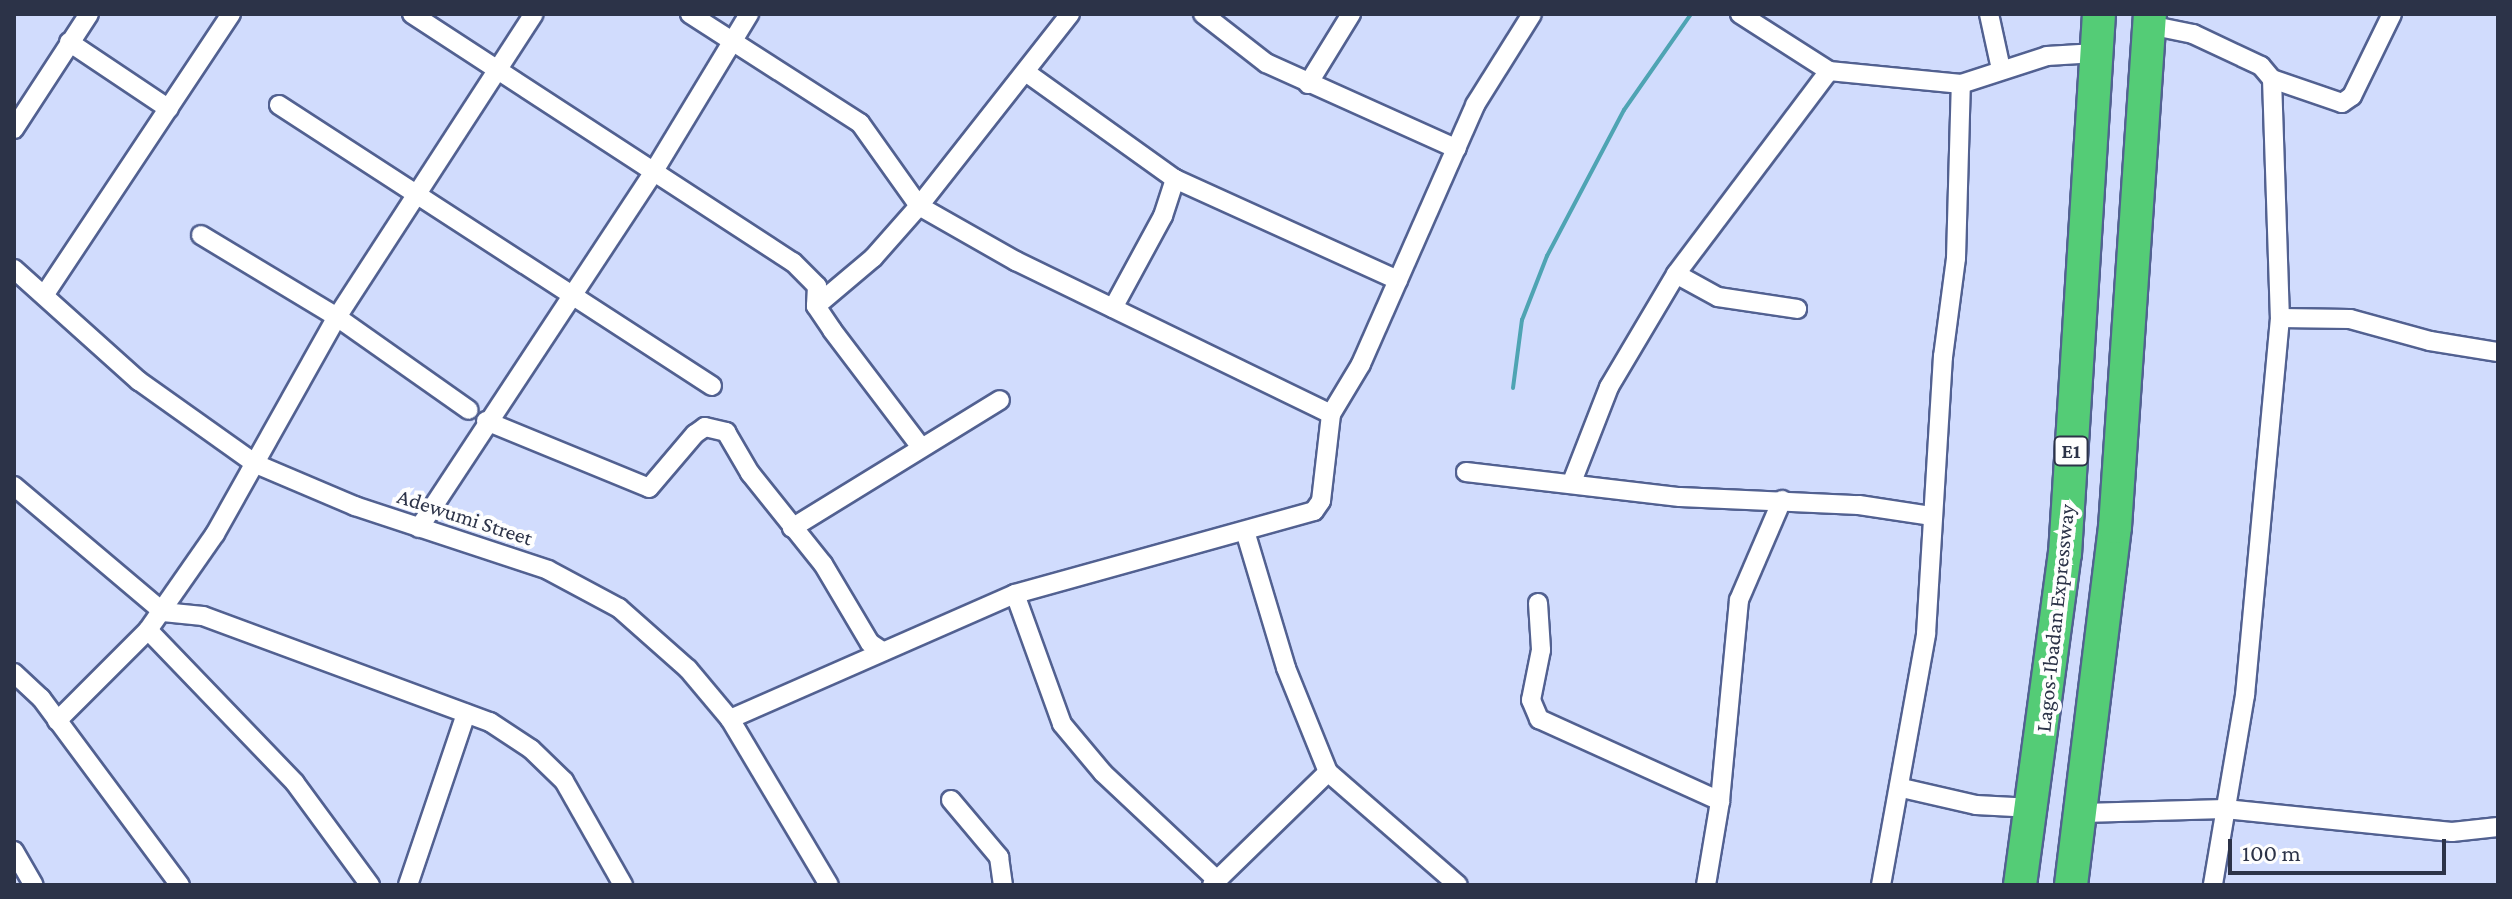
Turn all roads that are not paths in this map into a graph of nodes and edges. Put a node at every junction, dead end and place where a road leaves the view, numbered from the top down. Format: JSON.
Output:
{"nodes":[{"id":1,"x":89,"y":14,"type":"edge"},
{"id":2,"x":231,"y":14,"type":"edge"},
{"id":3,"x":412,"y":14,"type":"edge"},
{"id":4,"x":534,"y":14,"type":"edge"},
{"id":5,"x":690,"y":14,"type":"edge"},
{"id":6,"x":749,"y":14,"type":"edge"},
{"id":7,"x":1070,"y":14,"type":"edge"},
{"id":8,"x":1203,"y":14,"type":"edge"},
{"id":9,"x":1351,"y":14,"type":"edge"},
{"id":10,"x":1532,"y":14,"type":"edge"},
{"id":11,"x":1740,"y":14,"type":"edge"},
{"id":12,"x":1989,"y":14,"type":"edge"},
{"id":13,"x":2099,"y":14,"type":"edge"},
{"id":14,"x":2392,"y":14,"type":"edge"},
{"id":15,"x":2149,"y":20,"type":"edge"},
{"id":16,"x":69,"y":42,"type":"junction"},
{"id":17,"x":730,"y":42,"type":"junction"},
{"id":18,"x":2096,"y":53,"type":"junction"},
{"id":19,"x":499,"y":68,"type":"junction"},
{"id":20,"x":2001,"y":69,"type":"junction"},
{"id":21,"x":1829,"y":71,"type":"junction"},
{"id":22,"x":1027,"y":73,"type":"junction"},
{"id":23,"x":2272,"y":79,"type":"junction"},
{"id":24,"x":1308,"y":84,"type":"junction"},
{"id":25,"x":1961,"y":84,"type":"junction"},
{"id":26,"x":279,"y":105,"type":"dead end"},
{"id":27,"x":169,"y":109,"type":"junction"},
{"id":28,"x":14,"y":129,"type":"edge"},
{"id":29,"x":1457,"y":149,"type":"junction"},
{"id":30,"x":654,"y":171,"type":"junction"},
{"id":31,"x":1175,"y":179,"type":"junction"},
{"id":32,"x":416,"y":193,"type":"junction"},
{"id":33,"x":919,"y":206,"type":"junction"},
{"id":34,"x":201,"y":235,"type":"dead end"},
{"id":35,"x":14,"y":269,"type":"edge"},
{"id":36,"x":1676,"y":274,"type":"junction"},
{"id":37,"x":1398,"y":280,"type":"junction"},
{"id":38,"x":45,"y":294,"type":"junction"},
{"id":39,"x":574,"y":294,"type":"junction"},
{"id":40,"x":816,"y":306,"type":"junction"},
{"id":41,"x":1113,"y":308,"type":"junction"},
{"id":42,"x":1797,"y":309,"type":"dead end"},
{"id":43,"x":337,"y":317,"type":"junction"},
{"id":44,"x":2280,"y":318,"type":"junction"},
{"id":45,"x":2498,"y":352,"type":"edge"},
{"id":46,"x":712,"y":386,"type":"dead end"},
{"id":47,"x":1000,"y":400,"type":"dead end"},
{"id":48,"x":469,"y":410,"type":"dead end"},
{"id":49,"x":1331,"y":414,"type":"junction"},
{"id":50,"x":486,"y":421,"type":"junction"},
{"id":51,"x":920,"y":446,"type":"junction"},
{"id":52,"x":256,"y":464,"type":"junction"},
{"id":53,"x":1466,"y":472,"type":"dead end"},
{"id":54,"x":1572,"y":482,"type":"junction"},
{"id":55,"x":14,"y":486,"type":"edge"},
{"id":56,"x":1782,"y":500,"type":"junction"},
{"id":57,"x":1932,"y":516,"type":"junction"},
{"id":58,"x":419,"y":528,"type":"junction"},
{"id":59,"x":792,"y":528,"type":"junction"},
{"id":60,"x":1245,"y":531,"type":"junction"},
{"id":61,"x":1015,"y":594,"type":"junction"},
{"id":62,"x":1538,"y":603,"type":"dead end"},
{"id":63,"x":163,"y":612,"type":"junction"},
{"id":64,"x":148,"y":630,"type":"junction"},
{"id":65,"x":882,"y":651,"type":"junction"},
{"id":66,"x":14,"y":673,"type":"edge"},
{"id":67,"x":466,"y":714,"type":"junction"},
{"id":68,"x":730,"y":719,"type":"junction"},
{"id":69,"x":57,"y":721,"type":"junction"},
{"id":70,"x":1328,"y":772,"type":"junction"},
{"id":71,"x":1902,"y":788,"type":"junction"},
{"id":72,"x":951,"y":800,"type":"dead end"},
{"id":73,"x":1720,"y":801,"type":"junction"},
{"id":74,"x":2033,"y":808,"type":"junction"},
{"id":75,"x":2225,"y":809,"type":"junction"},
{"id":76,"x":2083,"y":813,"type":"junction"},
{"id":77,"x":2498,"y":827,"type":"edge"},
{"id":78,"x":14,"y":851,"type":"edge"},
{"id":79,"x":1214,"y":882,"type":"edge"},
{"id":80,"x":34,"y":885,"type":"edge"},
{"id":81,"x":180,"y":885,"type":"edge"},
{"id":82,"x":370,"y":885,"type":"edge"},
{"id":83,"x":408,"y":885,"type":"edge"},
{"id":84,"x":623,"y":885,"type":"edge"},
{"id":85,"x":829,"y":885,"type":"edge"},
{"id":86,"x":1003,"y":885,"type":"edge"},
{"id":87,"x":1458,"y":885,"type":"edge"},
{"id":88,"x":1706,"y":885,"type":"edge"},
{"id":89,"x":1881,"y":885,"type":"edge"},
{"id":90,"x":2020,"y":885,"type":"edge"},
{"id":91,"x":2071,"y":885,"type":"edge"},
{"id":92,"x":2213,"y":885,"type":"edge"}],
"edges":[{"from":1,"to":16,"type":"street"},
{"from":2,"to":27,"type":"street"},
{"from":3,"to":19,"type":"street"},
{"from":4,"to":19,"type":"street"},
{"from":5,"to":17,"type":"street"},
{"from":6,"to":17,"type":"street"},
{"from":7,"to":22,"type":"street"},
{"from":8,"to":24,"type":"street"},
{"from":9,"to":24,"type":"street"},
{"from":10,"to":29,"type":"street"},
{"from":11,"to":21,"type":"street"},
{"from":12,"to":20,"type":"street"},
{"from":13,"to":18,"type":"highway","name":"Lagos-Ibadan Expressway","number":"E1"},
{"from":14,"to":23,"type":"street"},
{"from":15,"to":23,"type":"street"},
{"from":15,"to":76,"type":"highway","number":"E1"},
{"from":16,"to":27,"type":"street"},
{"from":16,"to":28,"type":"street"},
{"from":17,"to":30,"type":"street"},
{"from":17,"to":33,"type":"street"},
{"from":18,"to":20,"type":"street"},
{"from":18,"to":74,"type":"highway","name":"Lagos-Ibadan Expressway","number":"E1"},
{"from":19,"to":30,"type":"street"},
{"from":19,"to":32,"type":"street"},
{"from":20,"to":25,"type":"street"},
{"from":21,"to":25,"type":"street"},
{"from":21,"to":36,"type":"street"},
{"from":22,"to":31,"type":"street"},
{"from":22,"to":33,"type":"street"},
{"from":23,"to":44,"type":"street"},
{"from":24,"to":29,"type":"street"},
{"from":25,"to":57,"type":"street"},
{"from":26,"to":32,"type":"street"},
{"from":27,"to":38,"type":"street"},
{"from":29,"to":37,"type":"street"},
{"from":30,"to":39,"type":"street"},
{"from":30,"to":40,"type":"street"},
{"from":31,"to":37,"type":"street"},
{"from":31,"to":41,"type":"street"},
{"from":32,"to":39,"type":"street"},
{"from":32,"to":43,"type":"street"},
{"from":33,"to":40,"type":"street"},
{"from":33,"to":41,"type":"street"},
{"from":34,"to":43,"type":"street"},
{"from":35,"to":38,"type":"street","name":"Adewumi Street"},
{"from":36,"to":42,"type":"street"},
{"from":36,"to":54,"type":"street"},
{"from":37,"to":49,"type":"street"},
{"from":38,"to":52,"type":"street","name":"Adewumi Street"},
{"from":39,"to":46,"type":"street"},
{"from":39,"to":50,"type":"street"},
{"from":40,"to":51,"type":"street"},
{"from":41,"to":49,"type":"street"},
{"from":43,"to":48,"type":"street"},
{"from":43,"to":52,"type":"street"},
{"from":44,"to":45,"type":"street"},
{"from":44,"to":75,"type":"street"},
{"from":47,"to":51,"type":"street"},
{"from":49,"to":60,"type":"street"},
{"from":50,"to":58,"type":"street"},
{"from":50,"to":59,"type":"street"},
{"from":51,"to":59,"type":"street"},
{"from":52,"to":58,"type":"street","name":"Adewumi Street"},
{"from":52,"to":63,"type":"street"},
{"from":53,"to":54,"type":"street"},
{"from":54,"to":56,"type":"street"},
{"from":55,"to":63,"type":"street"},
{"from":56,"to":57,"type":"street"},
{"from":56,"to":73,"type":"street"},
{"from":57,"to":71,"type":"street"},
{"from":58,"to":68,"type":"street","name":"Adewumi Street"},
{"from":59,"to":65,"type":"street"},
{"from":60,"to":61,"type":"street"},
{"from":60,"to":70,"type":"street"},
{"from":61,"to":65,"type":"street"},
{"from":61,"to":79,"type":"street"},
{"from":62,"to":73,"type":"street"},
{"from":63,"to":64,"type":"street"},
{"from":63,"to":67,"type":"street"},
{"from":64,"to":69,"type":"street"},
{"from":64,"to":82,"type":"street"},
{"from":65,"to":68,"type":"street"},
{"from":66,"to":69,"type":"street"},
{"from":67,"to":83,"type":"street"},
{"from":67,"to":84,"type":"street"},
{"from":68,"to":85,"type":"street","name":"Adewumi Street"},
{"from":69,"to":81,"type":"street"},
{"from":70,"to":79,"type":"street"},
{"from":70,"to":87,"type":"street"},
{"from":71,"to":74,"type":"street"},
{"from":71,"to":89,"type":"street"},
{"from":72,"to":86,"type":"street"},
{"from":73,"to":88,"type":"street"},
{"from":74,"to":90,"type":"highway","name":"Lagos-Ibadan Expressway","number":"E1"},
{"from":75,"to":76,"type":"street"},
{"from":75,"to":77,"type":"street"},
{"from":75,"to":92,"type":"street"},
{"from":76,"to":91,"type":"highway","number":"E1"},
{"from":78,"to":80,"type":"street"}]}
